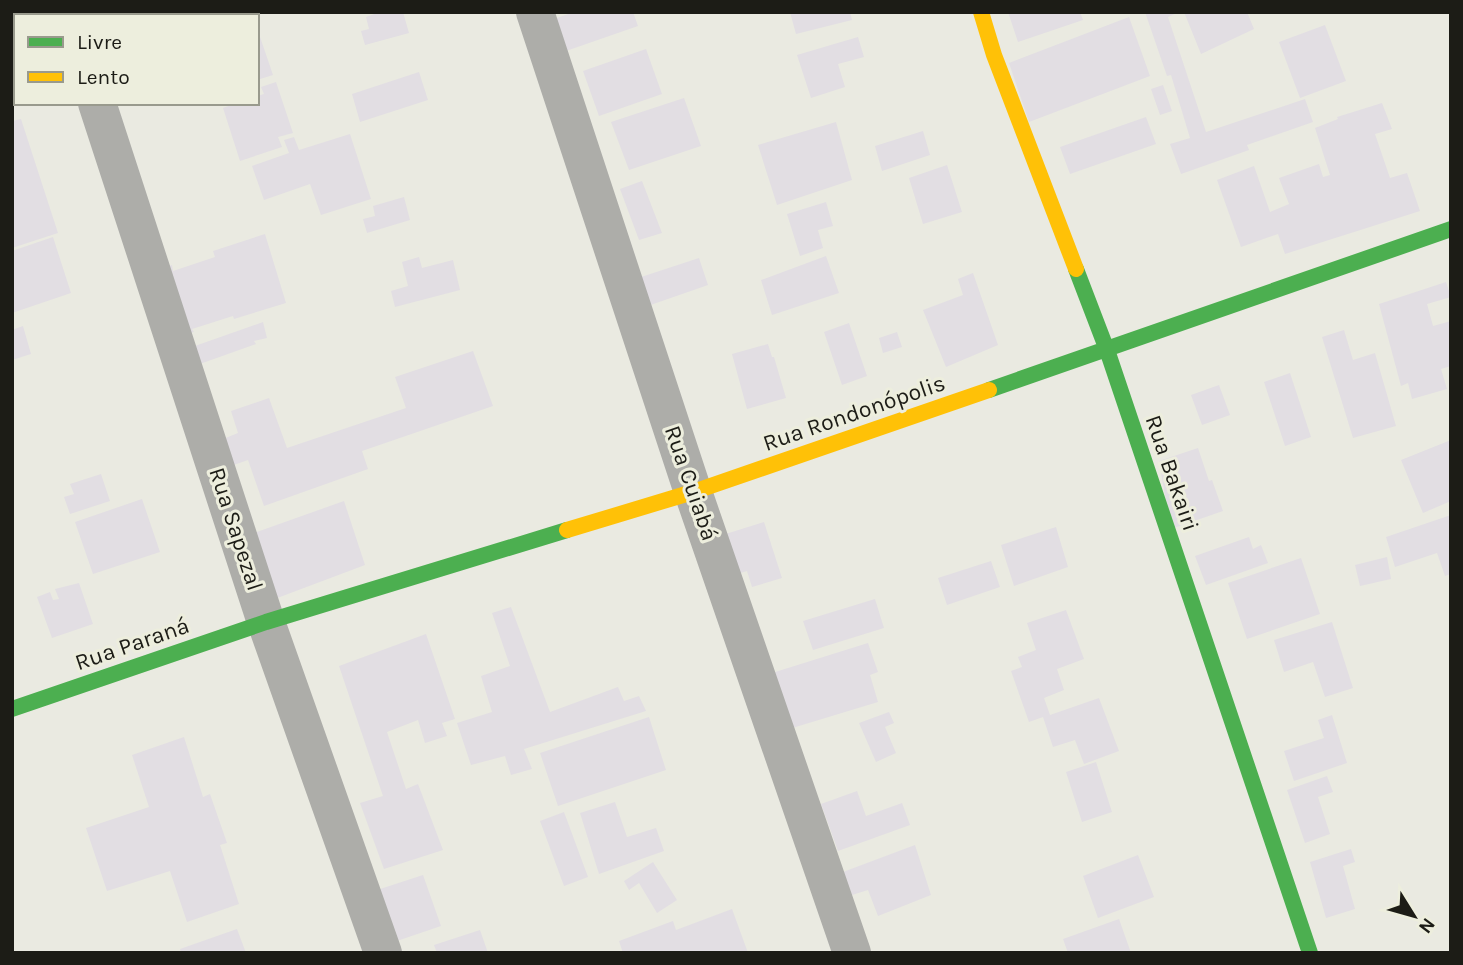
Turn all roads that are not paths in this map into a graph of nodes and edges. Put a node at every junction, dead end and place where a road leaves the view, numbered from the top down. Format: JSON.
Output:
{"nodes":[{"id":1,"x":535,"y":12,"type":"edge"},
{"id":2,"x":981,"y":12,"type":"edge"},
{"id":3,"x":98,"y":105,"type":"edge"},
{"id":4,"x":1451,"y":229,"type":"edge"},
{"id":5,"x":1107,"y":350,"type":"junction"},
{"id":6,"x":694,"y":492,"type":"junction"},
{"id":7,"x":266,"y":622,"type":"junction"},
{"id":8,"x":12,"y":709,"type":"edge"},
{"id":9,"x":383,"y":953,"type":"edge"},
{"id":10,"x":852,"y":953,"type":"edge"},
{"id":11,"x":1310,"y":953,"type":"edge"}],
"edges":[{"from":1,"to":6,"type":"street","name":"Rua Cuiabá"},
{"from":2,"to":5,"type":"street","name":"Rua Bakairi"},
{"from":3,"to":7,"type":"street","name":"Rua Sapezal"},
{"from":4,"to":5,"type":"street","name":"Rua Rondonópolis"},
{"from":5,"to":6,"type":"street","name":"Rua Rondonópolis"},
{"from":5,"to":11,"type":"street","name":"Rua Bakairi"},
{"from":6,"to":7,"type":"street","name":"Rua Rondonópolis"},
{"from":6,"to":10,"type":"street","name":"Rua Cuiabá"},
{"from":7,"to":8,"type":"street","name":"Rua Paraná"},
{"from":7,"to":9,"type":"street","name":"Rua Sapezal"}]}
